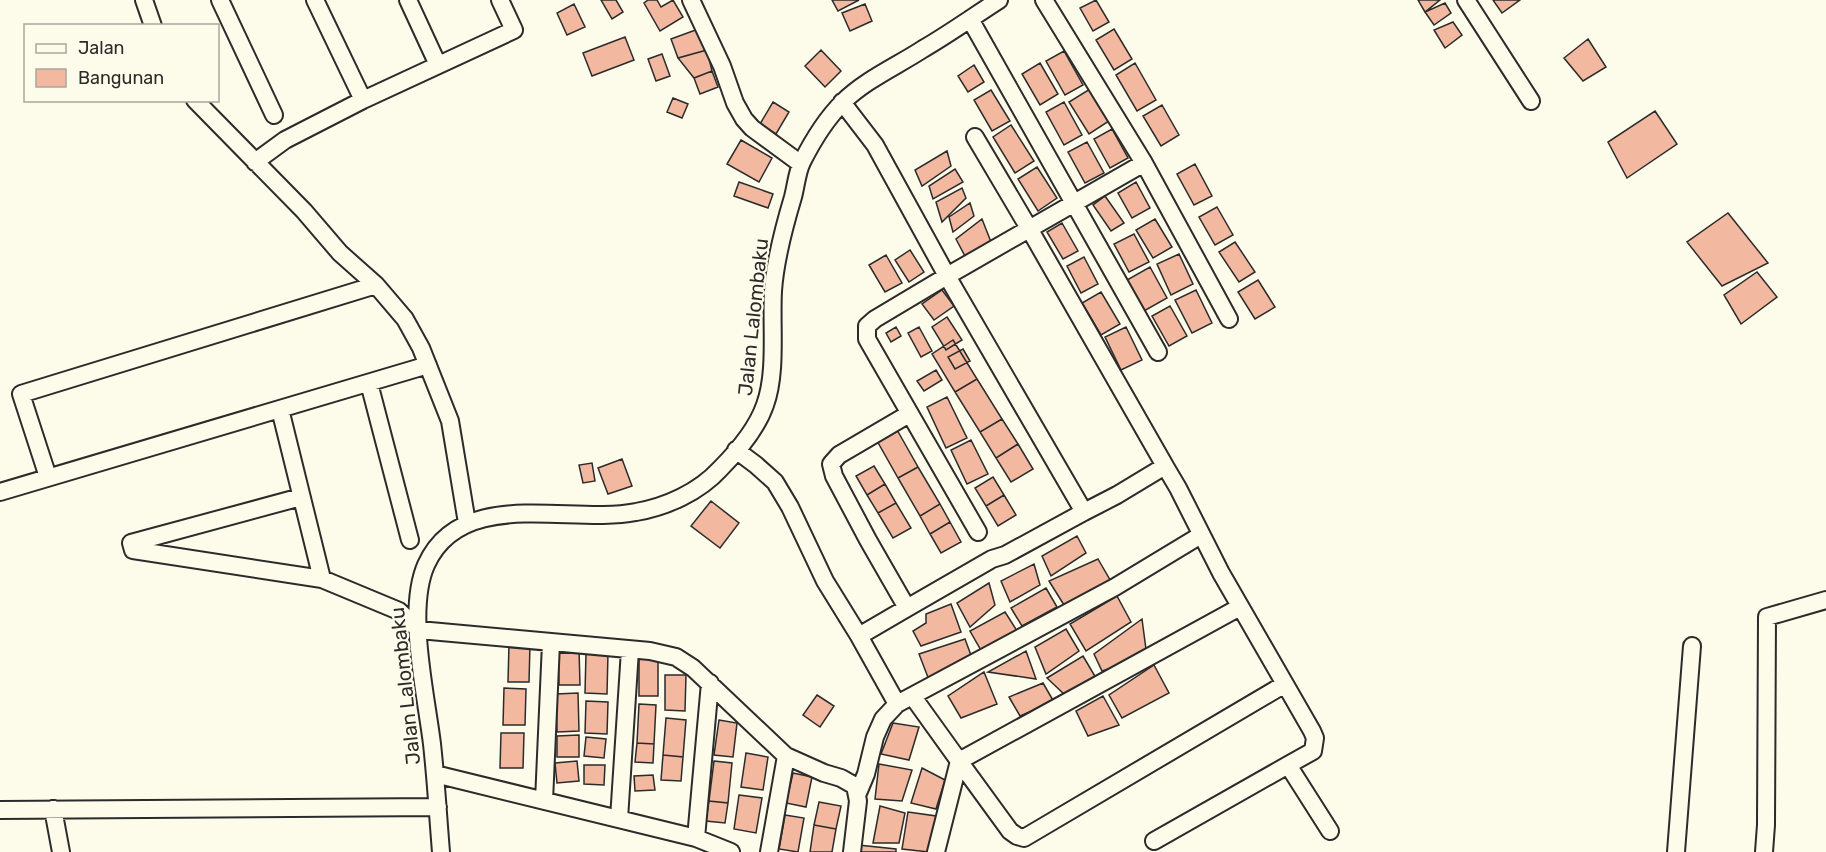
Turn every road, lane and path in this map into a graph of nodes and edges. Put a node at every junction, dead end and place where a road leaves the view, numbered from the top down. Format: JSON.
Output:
{"nodes":[{"id":1,"x":144,"y":0,"type":"edge"},
{"id":2,"x":220,"y":0,"type":"edge"},
{"id":3,"x":315,"y":0,"type":"edge"},
{"id":4,"x":408,"y":0,"type":"edge"},
{"id":5,"x":500,"y":0,"type":"edge"},
{"id":6,"x":692,"y":0,"type":"edge"},
{"id":7,"x":999,"y":0,"type":"edge"},
{"id":8,"x":1044,"y":0,"type":"edge"},
{"id":9,"x":1466,"y":0,"type":"edge"},
{"id":10,"x":970,"y":19,"type":"junction"},
{"id":11,"x":152,"y":24,"type":"edge"},
{"id":12,"x":438,"y":64,"type":"junction"},
{"id":13,"x":363,"y":100,"type":"junction"},
{"id":14,"x":1531,"y":101,"type":"dead end"},
{"id":15,"x":197,"y":102,"type":"edge"},
{"id":16,"x":842,"y":102,"type":"junction"},
{"id":17,"x":274,"y":115,"type":"dead end"},
{"id":18,"x":975,"y":137,"type":"dead end"},
{"id":19,"x":255,"y":162,"type":"junction"},
{"id":20,"x":1144,"y":163,"type":"junction"},
{"id":21,"x":801,"y":164,"type":"junction"},
{"id":22,"x":1074,"y":205,"type":"junction"},
{"id":23,"x":1030,"y":230,"type":"junction"},
{"id":24,"x":947,"y":276,"type":"junction"},
{"id":25,"x":376,"y":285,"type":"junction"},
{"id":26,"x":1229,"y":319,"type":"dead end"},
{"id":27,"x":1158,"y":352,"type":"dead end"},
{"id":28,"x":428,"y":365,"type":"junction"},
{"id":29,"x":369,"y":382,"type":"junction"},
{"id":30,"x":280,"y":409,"type":"junction"},
{"id":31,"x":909,"y":414,"type":"junction"},
{"id":32,"x":736,"y":450,"type":"junction"},
{"id":33,"x":1165,"y":466,"type":"junction"},
{"id":34,"x":48,"y":477,"type":"junction"},
{"id":35,"x":0,"y":492,"type":"edge"},
{"id":36,"x":301,"y":497,"type":"junction"},
{"id":37,"x":1084,"y":512,"type":"junction"},
{"id":38,"x":467,"y":523,"type":"junction"},
{"id":39,"x":978,"y":532,"type":"dead end"},
{"id":40,"x":1201,"y":535,"type":"junction"},
{"id":41,"x":410,"y":540,"type":"dead end"},
{"id":42,"x":322,"y":579,"type":"junction"},
{"id":43,"x":1826,"y":600,"type":"edge"},
{"id":44,"x":1240,"y":606,"type":"junction"},
{"id":45,"x":907,"y":608,"type":"junction"},
{"id":46,"x":418,"y":630,"type":"junction"},
{"id":47,"x":859,"y":636,"type":"junction"},
{"id":48,"x":551,"y":643,"type":"junction"},
{"id":49,"x":1692,"y":646,"type":"dead end"},
{"id":50,"x":630,"y":650,"type":"junction"},
{"id":51,"x":710,"y":683,"type":"junction"},
{"id":52,"x":1285,"y":684,"type":"junction"},
{"id":53,"x":913,"y":696,"type":"junction"},
{"id":54,"x":897,"y":704,"type":"junction"},
{"id":55,"x":786,"y":756,"type":"junction"},
{"id":56,"x":959,"y":760,"type":"junction"},
{"id":57,"x":1288,"y":765,"type":"junction"},
{"id":58,"x":435,"y":774,"type":"junction"},
{"id":59,"x":858,"y":793,"type":"junction"},
{"id":60,"x":544,"y":801,"type":"junction"},
{"id":61,"x":438,"y":807,"type":"junction"},
{"id":62,"x":53,"y":809,"type":"junction"},
{"id":63,"x":0,"y":810,"type":"edge"},
{"id":64,"x":620,"y":819,"type":"junction"},
{"id":65,"x":1330,"y":831,"type":"dead end"},
{"id":66,"x":696,"y":838,"type":"junction"},
{"id":67,"x":1154,"y":841,"type":"dead end"},
{"id":68,"x":61,"y":852,"type":"edge"},
{"id":69,"x":441,"y":852,"type":"edge"},
{"id":70,"x":731,"y":852,"type":"edge"},
{"id":71,"x":769,"y":852,"type":"edge"},
{"id":72,"x":852,"y":852,"type":"edge"},
{"id":73,"x":936,"y":852,"type":"edge"},
{"id":74,"x":1677,"y":852,"type":"edge"},
{"id":75,"x":1764,"y":852,"type":"edge"}],
"edges":[{"from":1,"to":11,"type":"street"},
{"from":2,"to":17,"type":"street"},
{"from":3,"to":13,"type":"street"},
{"from":4,"to":12,"type":"street"},
{"from":5,"to":12,"type":"street"},
{"from":6,"to":21,"type":"street"},
{"from":7,"to":10,"type":"street","name":"Jalan Lalombaku"},
{"from":8,"to":20,"type":"street"},
{"from":9,"to":14,"type":"street"},
{"from":10,"to":16,"type":"street","name":"Jalan Lalombaku"},
{"from":10,"to":22,"type":"street"},
{"from":12,"to":13,"type":"street"},
{"from":13,"to":19,"type":"street"},
{"from":15,"to":19,"type":"street"},
{"from":16,"to":21,"type":"street","name":"Jalan Lalombaku"},
{"from":16,"to":24,"type":"street"},
{"from":18,"to":23,"type":"street"},
{"from":19,"to":25,"type":"street"},
{"from":20,"to":22,"type":"street"},
{"from":20,"to":26,"type":"street"},
{"from":21,"to":32,"type":"street","name":"Jalan Lalombaku"},
{"from":22,"to":23,"type":"street"},
{"from":22,"to":27,"type":"street"},
{"from":23,"to":24,"type":"street"},
{"from":23,"to":33,"type":"street"},
{"from":24,"to":31,"type":"street"},
{"from":24,"to":37,"type":"street"},
{"from":25,"to":28,"type":"street"},
{"from":25,"to":34,"type":"street"},
{"from":28,"to":29,"type":"street"},
{"from":28,"to":38,"type":"street"},
{"from":29,"to":30,"type":"street"},
{"from":29,"to":41,"type":"street"},
{"from":30,"to":34,"type":"street"},
{"from":30,"to":36,"type":"street"},
{"from":31,"to":39,"type":"street"},
{"from":31,"to":45,"type":"street"},
{"from":32,"to":38,"type":"street","name":"Jalan Lalombaku"},
{"from":32,"to":47,"type":"street"},
{"from":33,"to":37,"type":"street"},
{"from":33,"to":40,"type":"street"},
{"from":34,"to":35,"type":"street"},
{"from":36,"to":42,"type":"street"},
{"from":36,"to":42,"type":"street"},
{"from":37,"to":45,"type":"street"},
{"from":38,"to":46,"type":"street","name":"Jalan Lalombaku"},
{"from":40,"to":44,"type":"street"},
{"from":40,"to":53,"type":"street"},
{"from":42,"to":46,"type":"street"},
{"from":43,"to":75,"type":"street"},
{"from":44,"to":52,"type":"street"},
{"from":44,"to":56,"type":"street"},
{"from":45,"to":47,"type":"street"},
{"from":46,"to":48,"type":"street"},
{"from":46,"to":58,"type":"street","name":"Jalan Lalombaku"},
{"from":47,"to":54,"type":"street"},
{"from":48,"to":50,"type":"street"},
{"from":48,"to":60,"type":"street"},
{"from":49,"to":74,"type":"street"},
{"from":50,"to":51,"type":"street"},
{"from":50,"to":64,"type":"street"},
{"from":51,"to":55,"type":"street"},
{"from":51,"to":66,"type":"street"},
{"from":52,"to":56,"type":"street"},
{"from":52,"to":57,"type":"street"},
{"from":53,"to":54,"type":"street"},
{"from":53,"to":56,"type":"street"},
{"from":54,"to":59,"type":"street"},
{"from":55,"to":59,"type":"street"},
{"from":55,"to":71,"type":"street"},
{"from":56,"to":73,"type":"street"},
{"from":57,"to":65,"type":"street"},
{"from":57,"to":67,"type":"street"},
{"from":58,"to":60,"type":"street"},
{"from":58,"to":61,"type":"street","name":"Jalan Lalombaku"},
{"from":59,"to":72,"type":"street"},
{"from":60,"to":64,"type":"street"},
{"from":61,"to":62,"type":"street"},
{"from":61,"to":69,"type":"street","name":"Jalan Lalombaku"},
{"from":62,"to":63,"type":"street"},
{"from":62,"to":68,"type":"street"},
{"from":64,"to":66,"type":"street"},
{"from":66,"to":70,"type":"street"}]}
